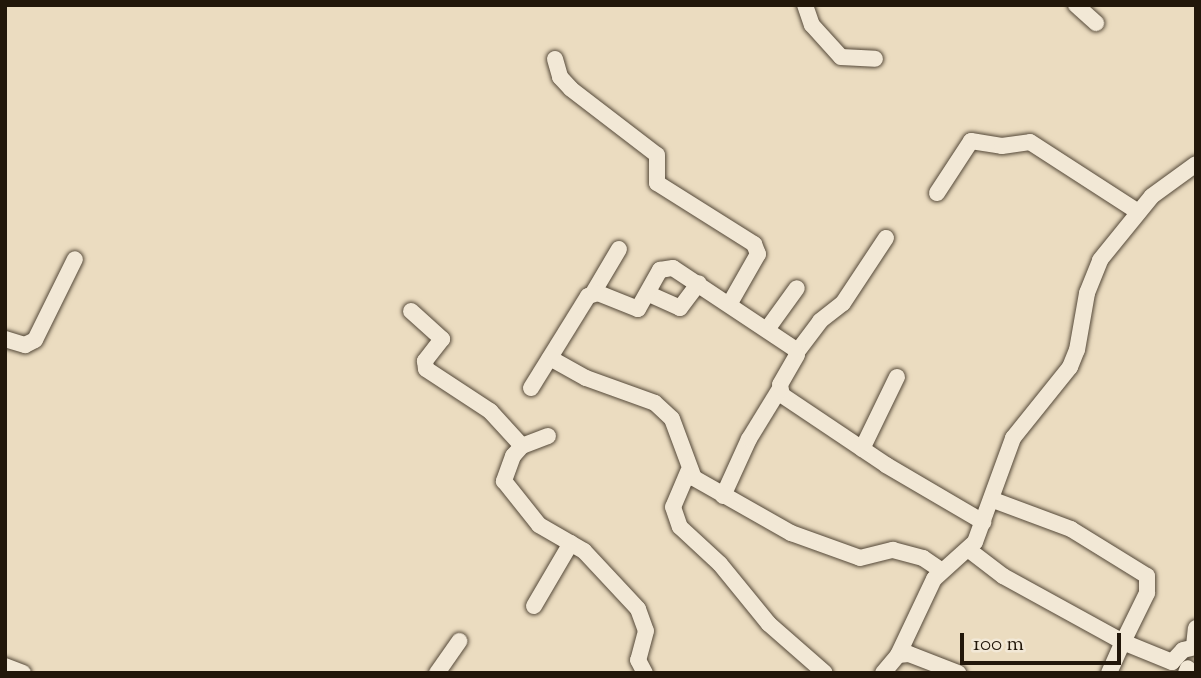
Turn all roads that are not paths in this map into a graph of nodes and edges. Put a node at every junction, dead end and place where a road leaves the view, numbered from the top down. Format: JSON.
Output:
{"nodes":[{"id":1,"x":805,"y":5,"type":"edge"},
{"id":2,"x":1076,"y":5,"type":"edge"},
{"id":3,"x":1096,"y":23,"type":"dead end"},
{"id":4,"x":555,"y":58,"type":"dead end"},
{"id":5,"x":875,"y":59,"type":"dead end"},
{"id":6,"x":1196,"y":164,"type":"edge"},
{"id":7,"x":937,"y":193,"type":"dead end"},
{"id":8,"x":1138,"y":212,"type":"junction"},
{"id":9,"x":886,"y":238,"type":"dead end"},
{"id":10,"x":619,"y":249,"type":"dead end"},
{"id":11,"x":75,"y":259,"type":"dead end"},
{"id":12,"x":699,"y":283,"type":"junction"},
{"id":13,"x":797,"y":288,"type":"dead end"},
{"id":14,"x":593,"y":293,"type":"junction"},
{"id":15,"x":649,"y":294,"type":"junction"},
{"id":16,"x":730,"y":303,"type":"junction"},
{"id":17,"x":411,"y":311,"type":"dead end"},
{"id":18,"x":768,"y":328,"type":"junction"},
{"id":19,"x":5,"y":339,"type":"edge"},
{"id":20,"x":797,"y":352,"type":"junction"},
{"id":21,"x":550,"y":358,"type":"junction"},
{"id":22,"x":897,"y":377,"type":"dead end"},
{"id":23,"x":531,"y":388,"type":"dead end"},
{"id":24,"x":779,"y":390,"type":"junction"},
{"id":25,"x":548,"y":436,"type":"dead end"},
{"id":26,"x":522,"y":446,"type":"junction"},
{"id":27,"x":862,"y":449,"type":"junction"},
{"id":28,"x":688,"y":472,"type":"junction"},
{"id":29,"x":723,"y":496,"type":"junction"},
{"id":30,"x":993,"y":500,"type":"junction"},
{"id":31,"x":983,"y":522,"type":"junction"},
{"id":32,"x":571,"y":543,"type":"junction"},
{"id":33,"x":969,"y":550,"type":"junction"},
{"id":34,"x":941,"y":570,"type":"junction"},
{"id":35,"x":534,"y":606,"type":"dead end"},
{"id":36,"x":1196,"y":628,"type":"edge"},
{"id":37,"x":459,"y":641,"type":"dead end"},
{"id":38,"x":1123,"y":642,"type":"junction"},
{"id":39,"x":1195,"y":647,"type":"edge"},
{"id":40,"x":898,"y":655,"type":"junction"},
{"id":41,"x":5,"y":666,"type":"edge"},
{"id":42,"x":23,"y":673,"type":"edge"},
{"id":43,"x":437,"y":673,"type":"edge"},
{"id":44,"x":645,"y":673,"type":"edge"},
{"id":45,"x":825,"y":673,"type":"edge"},
{"id":46,"x":883,"y":673,"type":"edge"},
{"id":47,"x":958,"y":673,"type":"edge"},
{"id":48,"x":1109,"y":673,"type":"edge"}],
"edges":[{"from":1,"to":5,"type":"street"},
{"from":2,"to":3,"type":"street"},
{"from":4,"to":16,"type":"street"},
{"from":6,"to":8,"type":"street"},
{"from":7,"to":8,"type":"street"},
{"from":8,"to":30,"type":"street"},
{"from":9,"to":20,"type":"street"},
{"from":10,"to":14,"type":"street"},
{"from":11,"to":19,"type":"street"},
{"from":12,"to":15,"type":"street"},
{"from":12,"to":15,"type":"street"},
{"from":12,"to":16,"type":"street"},
{"from":13,"to":18,"type":"street"},
{"from":14,"to":15,"type":"street"},
{"from":14,"to":21,"type":"street"},
{"from":16,"to":18,"type":"street"},
{"from":17,"to":26,"type":"street"},
{"from":18,"to":20,"type":"street"},
{"from":20,"to":24,"type":"street"},
{"from":21,"to":23,"type":"street"},
{"from":21,"to":28,"type":"street"},
{"from":22,"to":27,"type":"street"},
{"from":24,"to":27,"type":"street"},
{"from":24,"to":29,"type":"street"},
{"from":25,"to":26,"type":"street"},
{"from":26,"to":32,"type":"street"},
{"from":27,"to":31,"type":"street"},
{"from":28,"to":29,"type":"street"},
{"from":28,"to":45,"type":"street"},
{"from":29,"to":34,"type":"street"},
{"from":30,"to":31,"type":"street"},
{"from":30,"to":38,"type":"street"},
{"from":31,"to":33,"type":"street"},
{"from":32,"to":35,"type":"street"},
{"from":32,"to":44,"type":"street"},
{"from":33,"to":34,"type":"street"},
{"from":33,"to":38,"type":"street"},
{"from":34,"to":40,"type":"street"},
{"from":36,"to":39,"type":"street"},
{"from":37,"to":43,"type":"street"},
{"from":38,"to":39,"type":"street"},
{"from":38,"to":48,"type":"street"},
{"from":40,"to":46,"type":"street"},
{"from":40,"to":47,"type":"street"},
{"from":41,"to":42,"type":"street"}]}
